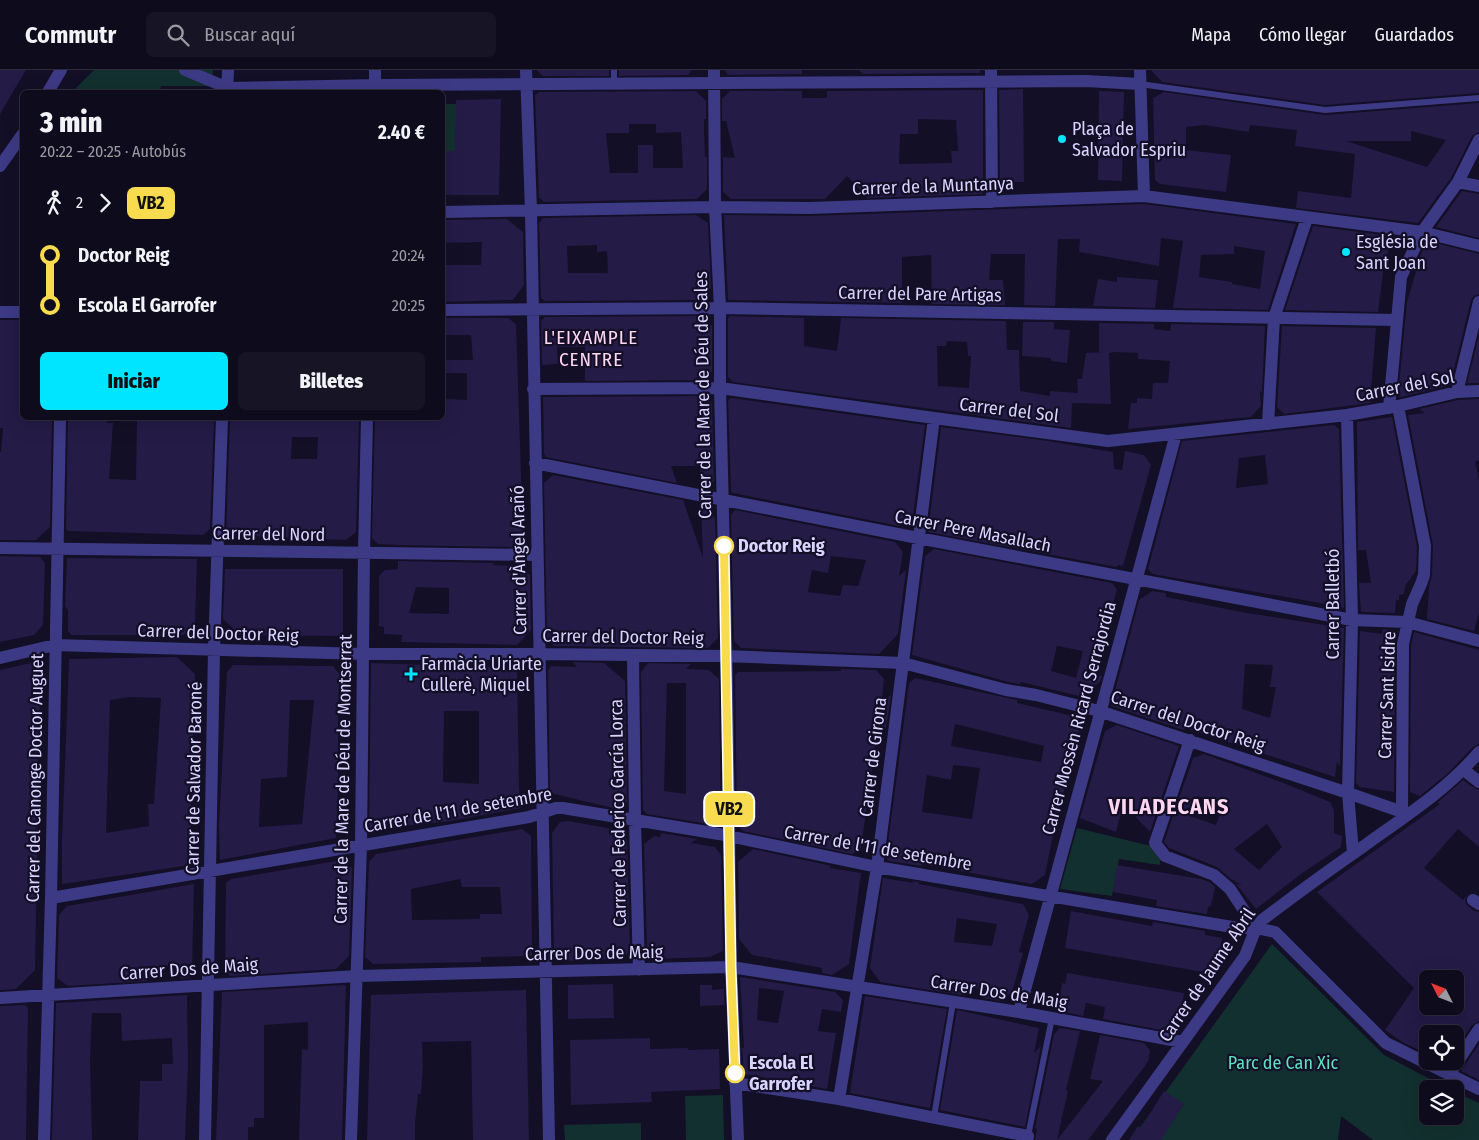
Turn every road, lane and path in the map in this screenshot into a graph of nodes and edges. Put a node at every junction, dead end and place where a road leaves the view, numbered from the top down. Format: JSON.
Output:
{"nodes":[{"id":1,"x":61,"y":70,"type":"edge"},
{"id":2,"x":185,"y":70,"type":"edge"},
{"id":3,"x":228,"y":70,"type":"edge"},
{"id":4,"x":375,"y":70,"type":"edge"},
{"id":5,"x":526,"y":70,"type":"edge"},
{"id":6,"x":614,"y":70,"type":"edge"},
{"id":7,"x":714,"y":70,"type":"edge"},
{"id":8,"x":1140,"y":70,"type":"edge"},
{"id":9,"x":850,"y":76,"type":"edge"},
{"id":10,"x":991,"y":76,"type":"edge"},
{"id":11,"x":614,"y":84,"type":"junction"},
{"id":12,"x":714,"y":84,"type":"junction"},
{"id":13,"x":1140,"y":84,"type":"junction"},
{"id":14,"x":526,"y":85,"type":"junction"},
{"id":15,"x":375,"y":89,"type":"edge"},
{"id":16,"x":49,"y":90,"type":"edge"},
{"id":17,"x":228,"y":90,"type":"edge"},
{"id":18,"x":1479,"y":98,"type":"edge"},
{"id":19,"x":20,"y":138,"type":"edge"},
{"id":20,"x":1479,"y":140,"type":"edge"},
{"id":21,"x":0,"y":166,"type":"edge"},
{"id":22,"x":1458,"y":182,"type":"junction"},
{"id":23,"x":1479,"y":186,"type":"edge"},
{"id":24,"x":1144,"y":196,"type":"junction"},
{"id":25,"x":992,"y":202,"type":"junction"},
{"id":26,"x":715,"y":207,"type":"junction"},
{"id":27,"x":530,"y":211,"type":"junction"},
{"id":28,"x":445,"y":212,"type":"edge"},
{"id":29,"x":1307,"y":218,"type":"junction"},
{"id":30,"x":1422,"y":232,"type":"junction"},
{"id":31,"x":1479,"y":246,"type":"edge"},
{"id":32,"x":1479,"y":302,"type":"edge"},
{"id":33,"x":532,"y":308,"type":"junction"},
{"id":34,"x":720,"y":308,"type":"junction"},
{"id":35,"x":445,"y":310,"type":"edge"},
{"id":36,"x":0,"y":312,"type":"edge"},
{"id":37,"x":20,"y":312,"type":"edge"},
{"id":38,"x":1274,"y":318,"type":"junction"},
{"id":39,"x":1396,"y":320,"type":"junction"},
{"id":40,"x":720,"y":388,"type":"junction"},
{"id":41,"x":533,"y":389,"type":"junction"},
{"id":42,"x":1479,"y":391,"type":"edge"},
{"id":43,"x":1457,"y":392,"type":"junction"},
{"id":44,"x":1394,"y":407,"type":"junction"},
{"id":45,"x":1347,"y":415,"type":"junction"},
{"id":46,"x":934,"y":418,"type":"junction"},
{"id":47,"x":60,"y":420,"type":"edge"},
{"id":48,"x":222,"y":420,"type":"edge"},
{"id":49,"x":367,"y":420,"type":"edge"},
{"id":50,"x":1268,"y":424,"type":"junction"},
{"id":51,"x":1176,"y":434,"type":"junction"},
{"id":52,"x":535,"y":463,"type":"junction"},
{"id":53,"x":722,"y":500,"type":"junction"},
{"id":54,"x":918,"y":538,"type":"junction"},
{"id":55,"x":0,"y":548,"type":"edge"},
{"id":56,"x":58,"y":549,"type":"junction"},
{"id":57,"x":217,"y":551,"type":"junction"},
{"id":58,"x":364,"y":553,"type":"junction"},
{"id":59,"x":537,"y":555,"type":"junction"},
{"id":60,"x":1135,"y":580,"type":"junction"},
{"id":61,"x":1352,"y":620,"type":"junction"},
{"id":62,"x":1407,"y":622,"type":"junction"},
{"id":63,"x":1479,"y":642,"type":"edge"},
{"id":64,"x":55,"y":645,"type":"junction"},
{"id":65,"x":214,"y":650,"type":"junction"},
{"id":66,"x":362,"y":654,"type":"junction"},
{"id":67,"x":538,"y":654,"type":"junction"},
{"id":68,"x":634,"y":655,"type":"junction"},
{"id":69,"x":726,"y":656,"type":"junction"},
{"id":70,"x":0,"y":658,"type":"edge"},
{"id":71,"x":903,"y":663,"type":"junction"},
{"id":72,"x":1099,"y":710,"type":"junction"},
{"id":73,"x":1190,"y":740,"type":"junction"},
{"id":74,"x":1479,"y":752,"type":"edge"},
{"id":75,"x":1464,"y":770,"type":"junction"},
{"id":76,"x":1479,"y":782,"type":"edge"},
{"id":77,"x":1348,"y":793,"type":"junction"},
{"id":78,"x":542,"y":813,"type":"junction"},
{"id":79,"x":1406,"y":813,"type":"junction"},
{"id":80,"x":635,"y":820,"type":"junction"},
{"id":81,"x":730,"y":838,"type":"junction"},
{"id":82,"x":361,"y":846,"type":"junction"},
{"id":83,"x":1353,"y":853,"type":"junction"},
{"id":84,"x":877,"y":867,"type":"junction"},
{"id":85,"x":209,"y":872,"type":"junction"},
{"id":86,"x":1050,"y":896,"type":"junction"},
{"id":87,"x":51,"y":898,"type":"junction"},
{"id":88,"x":1247,"y":915,"type":"dead end"},
{"id":89,"x":1256,"y":928,"type":"junction"},
{"id":90,"x":731,"y":967,"type":"junction"},
{"id":91,"x":639,"y":970,"type":"junction"},
{"id":92,"x":546,"y":972,"type":"junction"},
{"id":93,"x":357,"y":976,"type":"junction"},
{"id":94,"x":208,"y":985,"type":"junction"},
{"id":95,"x":857,"y":987,"type":"junction"},
{"id":96,"x":48,"y":995,"type":"junction"},
{"id":97,"x":0,"y":998,"type":"edge"},
{"id":98,"x":953,"y":1002,"type":"junction"},
{"id":99,"x":1018,"y":1012,"type":"junction"},
{"id":100,"x":1052,"y":1018,"type":"junction"},
{"id":101,"x":1479,"y":1029,"type":"edge"},
{"id":102,"x":1183,"y":1042,"type":"junction"},
{"id":103,"x":1449,"y":1075,"type":"junction"},
{"id":104,"x":735,"y":1082,"type":"junction"},
{"id":105,"x":1479,"y":1089,"type":"edge"},
{"id":106,"x":839,"y":1099,"type":"junction"},
{"id":107,"x":934,"y":1117,"type":"junction"},
{"id":108,"x":1028,"y":1138,"type":"edge"},
{"id":109,"x":1112,"y":1139,"type":"edge"},
{"id":110,"x":44,"y":1140,"type":"edge"},
{"id":111,"x":205,"y":1140,"type":"edge"},
{"id":112,"x":351,"y":1140,"type":"edge"},
{"id":113,"x":549,"y":1140,"type":"edge"},
{"id":114,"x":738,"y":1140,"type":"edge"}],
"edges":[{"from":1,"to":16,"type":"street"},
{"from":2,"to":17,"type":"street"},
{"from":3,"to":17,"type":"street"},
{"from":4,"to":15,"type":"street"},
{"from":5,"to":14,"type":"street","name":"Carrer d'Àngel Arañó"},
{"from":6,"to":11,"type":"lane"},
{"from":7,"to":12,"type":"street","name":"Carrer de la Mare de Déu de Sales"},
{"from":8,"to":13,"type":"street"},
{"from":9,"to":10,"type":"street"},
{"from":9,"to":12,"type":"street"},
{"from":10,"to":13,"type":"street"},
{"from":10,"to":25,"type":"street"},
{"from":11,"to":12,"type":"street"},
{"from":11,"to":14,"type":"street"},
{"from":12,"to":26,"type":"street","name":"Carrer de la Mare de Déu de Sales"},
{"from":13,"to":18,"type":"lane"},
{"from":13,"to":24,"type":"street"},
{"from":14,"to":15,"type":"street"},
{"from":14,"to":27,"type":"street","name":"Carrer d'Àngel Arañó"},
{"from":15,"to":17,"type":"street"},
{"from":19,"to":21,"type":"street"},
{"from":20,"to":22,"type":"street","name":"Carrer Sant Isidre"},
{"from":22,"to":23,"type":"street"},
{"from":22,"to":30,"type":"street","name":"Carrer Sant Isidre"},
{"from":24,"to":25,"type":"street","name":"Carrer de la Muntanya"},
{"from":24,"to":29,"type":"street","name":"Carrer de la Muntanya"},
{"from":25,"to":26,"type":"street","name":"Carrer de la Muntanya"},
{"from":26,"to":27,"type":"street","name":"Carrer de la Muntanya"},
{"from":26,"to":34,"type":"street","name":"Carrer de la Mare de Déu de Sales"},
{"from":27,"to":28,"type":"street","name":"Carrer de la Muntanya"},
{"from":27,"to":33,"type":"street","name":"Carrer d'Àngel Arañó"},
{"from":29,"to":30,"type":"street","name":"Carrer de la Muntanya"},
{"from":29,"to":38,"type":"street"},
{"from":30,"to":31,"type":"street","name":"Carrer de la Muntanya"},
{"from":30,"to":39,"type":"street","name":"Carrer Sant Isidre"},
{"from":32,"to":43,"type":"street"},
{"from":33,"to":34,"type":"street","name":"Carrer del Pare Artigas"},
{"from":33,"to":35,"type":"street","name":"Carrer del Pare Artigas"},
{"from":33,"to":41,"type":"street","name":"Carrer d'Àngel Arañó"},
{"from":34,"to":38,"type":"street","name":"Carrer del Pare Artigas"},
{"from":34,"to":40,"type":"street","name":"Carrer de la Mare de Déu de Sales"},
{"from":36,"to":37,"type":"street"},
{"from":38,"to":39,"type":"street","name":"Carrer del Pare Artigas"},
{"from":38,"to":50,"type":"street"},
{"from":39,"to":44,"type":"street","name":"Carrer Sant Isidre"},
{"from":40,"to":41,"type":"street","name":"Carrer del Sol"},
{"from":40,"to":46,"type":"street","name":"Carrer del Sol"},
{"from":40,"to":53,"type":"street","name":"Carrer de la Mare de Déu de Sales"},
{"from":41,"to":52,"type":"street","name":"Carrer d'Àngel Arañó"},
{"from":42,"to":43,"type":"street","name":"Carrer del Sol"},
{"from":43,"to":44,"type":"street","name":"Carrer del Sol"},
{"from":44,"to":45,"type":"street","name":"Carrer del Sol"},
{"from":44,"to":62,"type":"street","name":"Carrer Sant Isidre"},
{"from":45,"to":50,"type":"street","name":"Carrer del Sol"},
{"from":45,"to":61,"type":"street","name":"Carrer Balletbó"},
{"from":46,"to":51,"type":"street","name":"Carrer del Sol"},
{"from":46,"to":54,"type":"street","name":"Carrer de Girona"},
{"from":47,"to":56,"type":"street","name":"Carrer del Canonge Doctor Auguet"},
{"from":48,"to":57,"type":"street","name":"Carrer de Salvador Baroné"},
{"from":49,"to":58,"type":"street","name":"Carrer de la Mare de Déu de Montserrat"},
{"from":50,"to":51,"type":"street","name":"Carrer del Sol"},
{"from":51,"to":60,"type":"street","name":"Carrer Mossèn Ricard Serrajordia"},
{"from":52,"to":53,"type":"street","name":"Carrer Pere Masallach"},
{"from":52,"to":59,"type":"street","name":"Carrer d'Àngel Arañó"},
{"from":53,"to":54,"type":"street","name":"Carrer Pere Masallach"},
{"from":53,"to":69,"type":"street","name":"Carrer de la Mare de Déu de Sales"},
{"from":54,"to":60,"type":"street","name":"Carrer Pere Masallach"},
{"from":54,"to":71,"type":"street","name":"Carrer de Girona"},
{"from":55,"to":56,"type":"street","name":"Carrer del Nord"},
{"from":56,"to":57,"type":"street","name":"Carrer del Nord"},
{"from":56,"to":64,"type":"street","name":"Carrer del Canonge Doctor Auguet"},
{"from":57,"to":58,"type":"street","name":"Carrer del Nord"},
{"from":57,"to":65,"type":"street","name":"Carrer de Salvador Baroné"},
{"from":58,"to":59,"type":"street","name":"Carrer del Nord"},
{"from":58,"to":66,"type":"street","name":"Carrer de la Mare de Déu de Montserrat"},
{"from":59,"to":67,"type":"street","name":"Carrer d'Àngel Arañó"},
{"from":60,"to":61,"type":"street","name":"Carrer Pere Masallach"},
{"from":60,"to":72,"type":"street","name":"Carrer Mossèn Ricard Serrajordia"},
{"from":61,"to":62,"type":"street","name":"Carrer Pere Masallach"},
{"from":61,"to":77,"type":"street","name":"Carrer Balletbó"},
{"from":62,"to":63,"type":"street","name":"Carrer Pere Masallach"},
{"from":62,"to":79,"type":"street","name":"Carrer Sant Isidre"},
{"from":64,"to":65,"type":"street","name":"Carrer del Doctor Reig"},
{"from":64,"to":70,"type":"street","name":"Carrer del Doctor Reig"},
{"from":64,"to":87,"type":"street","name":"Carrer del Canonge Doctor Auguet"},
{"from":65,"to":66,"type":"street","name":"Carrer del Doctor Reig"},
{"from":65,"to":85,"type":"street","name":"Carrer de Salvador Baroné"},
{"from":66,"to":67,"type":"street","name":"Carrer del Doctor Reig"},
{"from":66,"to":82,"type":"street","name":"Carrer de la Mare de Déu de Montserrat"},
{"from":67,"to":68,"type":"street","name":"Carrer del Doctor Reig"},
{"from":67,"to":78,"type":"street","name":"Carrer d'Àngel Arañó"},
{"from":68,"to":69,"type":"street","name":"Carrer del Doctor Reig"},
{"from":68,"to":80,"type":"street","name":"Carrer de Federico García Lorca"},
{"from":69,"to":71,"type":"street","name":"Carrer del Doctor Reig"},
{"from":69,"to":81,"type":"street","name":"Carrer de la Mare de Déu de Sales"},
{"from":71,"to":72,"type":"street","name":"Carrer del Doctor Reig"},
{"from":71,"to":84,"type":"street","name":"Carrer de Girona"},
{"from":72,"to":73,"type":"street","name":"Carrer del Doctor Reig"},
{"from":72,"to":86,"type":"street","name":"Carrer Mossèn Ricard Serrajordia"},
{"from":73,"to":77,"type":"street","name":"Carrer del Doctor Reig"},
{"from":73,"to":88,"type":"street"},
{"from":74,"to":75,"type":"street"},
{"from":75,"to":76,"type":"street"},
{"from":75,"to":79,"type":"street"},
{"from":77,"to":79,"type":"street","name":"Carrer del Doctor Reig"},
{"from":77,"to":83,"type":"street","name":"Carrer Balletbó"},
{"from":78,"to":80,"type":"street","name":"Carrer de l'11 de setembre"},
{"from":78,"to":82,"type":"street","name":"Carrer de l'11 de setembre"},
{"from":78,"to":92,"type":"street","name":"Carrer d'Àngel Arañó"},
{"from":79,"to":83,"type":"street","name":"Carrer de Jaume Abril"},
{"from":80,"to":81,"type":"street","name":"Carrer de l'11 de setembre"},
{"from":80,"to":91,"type":"street","name":"Carrer de Federico García Lorca"},
{"from":81,"to":84,"type":"street","name":"Carrer de l'11 de setembre"},
{"from":81,"to":90,"type":"street","name":"Carrer de la Mare de Déu de Sales"},
{"from":82,"to":85,"type":"street","name":"Carrer de l'11 de setembre"},
{"from":82,"to":93,"type":"street","name":"Carrer de la Mare de Déu de Montserrat"},
{"from":83,"to":89,"type":"street","name":"Carrer de Jaume Abril"},
{"from":84,"to":86,"type":"street","name":"Carrer de l'11 de setembre"},
{"from":84,"to":95,"type":"street","name":"Carrer de Girona"},
{"from":85,"to":87,"type":"street","name":"Carrer de l'11 de setembre"},
{"from":85,"to":94,"type":"street","name":"Carrer de Salvador Baroné"},
{"from":86,"to":89,"type":"street","name":"Carrer de l'11 de setembre"},
{"from":86,"to":99,"type":"street","name":"Carrer Mossèn Ricard Serrajordia"},
{"from":87,"to":96,"type":"street","name":"Carrer del Canonge Doctor Auguet"},
{"from":89,"to":102,"type":"street","name":"Carrer de Jaume Abril"},
{"from":89,"to":103,"type":"street","name":"Carrer de l'11 de setembre"},
{"from":90,"to":91,"type":"street","name":"Carrer Dos de Maig"},
{"from":90,"to":95,"type":"street","name":"Carrer Dos de Maig"},
{"from":90,"to":104,"type":"street","name":"Carrer de la Mare de Déu de Sales"},
{"from":91,"to":92,"type":"street","name":"Carrer Dos de Maig"},
{"from":92,"to":93,"type":"street","name":"Carrer Dos de Maig"},
{"from":92,"to":113,"type":"street","name":"Carrer d'Àngel Arañó"},
{"from":93,"to":94,"type":"street","name":"Carrer Dos de Maig"},
{"from":93,"to":112,"type":"street","name":"Carrer de la Mare de Déu de Montserrat"},
{"from":94,"to":96,"type":"street","name":"Carrer Dos de Maig"},
{"from":94,"to":111,"type":"street","name":"Carrer de Salvador Baroné"},
{"from":95,"to":98,"type":"street","name":"Carrer Dos de Maig"},
{"from":95,"to":106,"type":"street","name":"Carrer de Girona"},
{"from":96,"to":97,"type":"street","name":"Carrer Dos de Maig"},
{"from":96,"to":110,"type":"street","name":"Carrer del Canonge Doctor Auguet"},
{"from":98,"to":99,"type":"street","name":"Carrer Dos de Maig"},
{"from":98,"to":107,"type":"lane"},
{"from":99,"to":100,"type":"street","name":"Carrer Dos de Maig"},
{"from":100,"to":102,"type":"street","name":"Carrer Dos de Maig"},
{"from":100,"to":108,"type":"lane"},
{"from":101,"to":103,"type":"street"},
{"from":102,"to":109,"type":"street","name":"Carrer de Jaume Abril"},
{"from":103,"to":105,"type":"street","name":"Carrer de l'11 de setembre"},
{"from":104,"to":106,"type":"street"},
{"from":104,"to":114,"type":"street","name":"Carrer de la Mare de Déu de Sales"},
{"from":106,"to":107,"type":"street"},
{"from":107,"to":108,"type":"street"}]}
